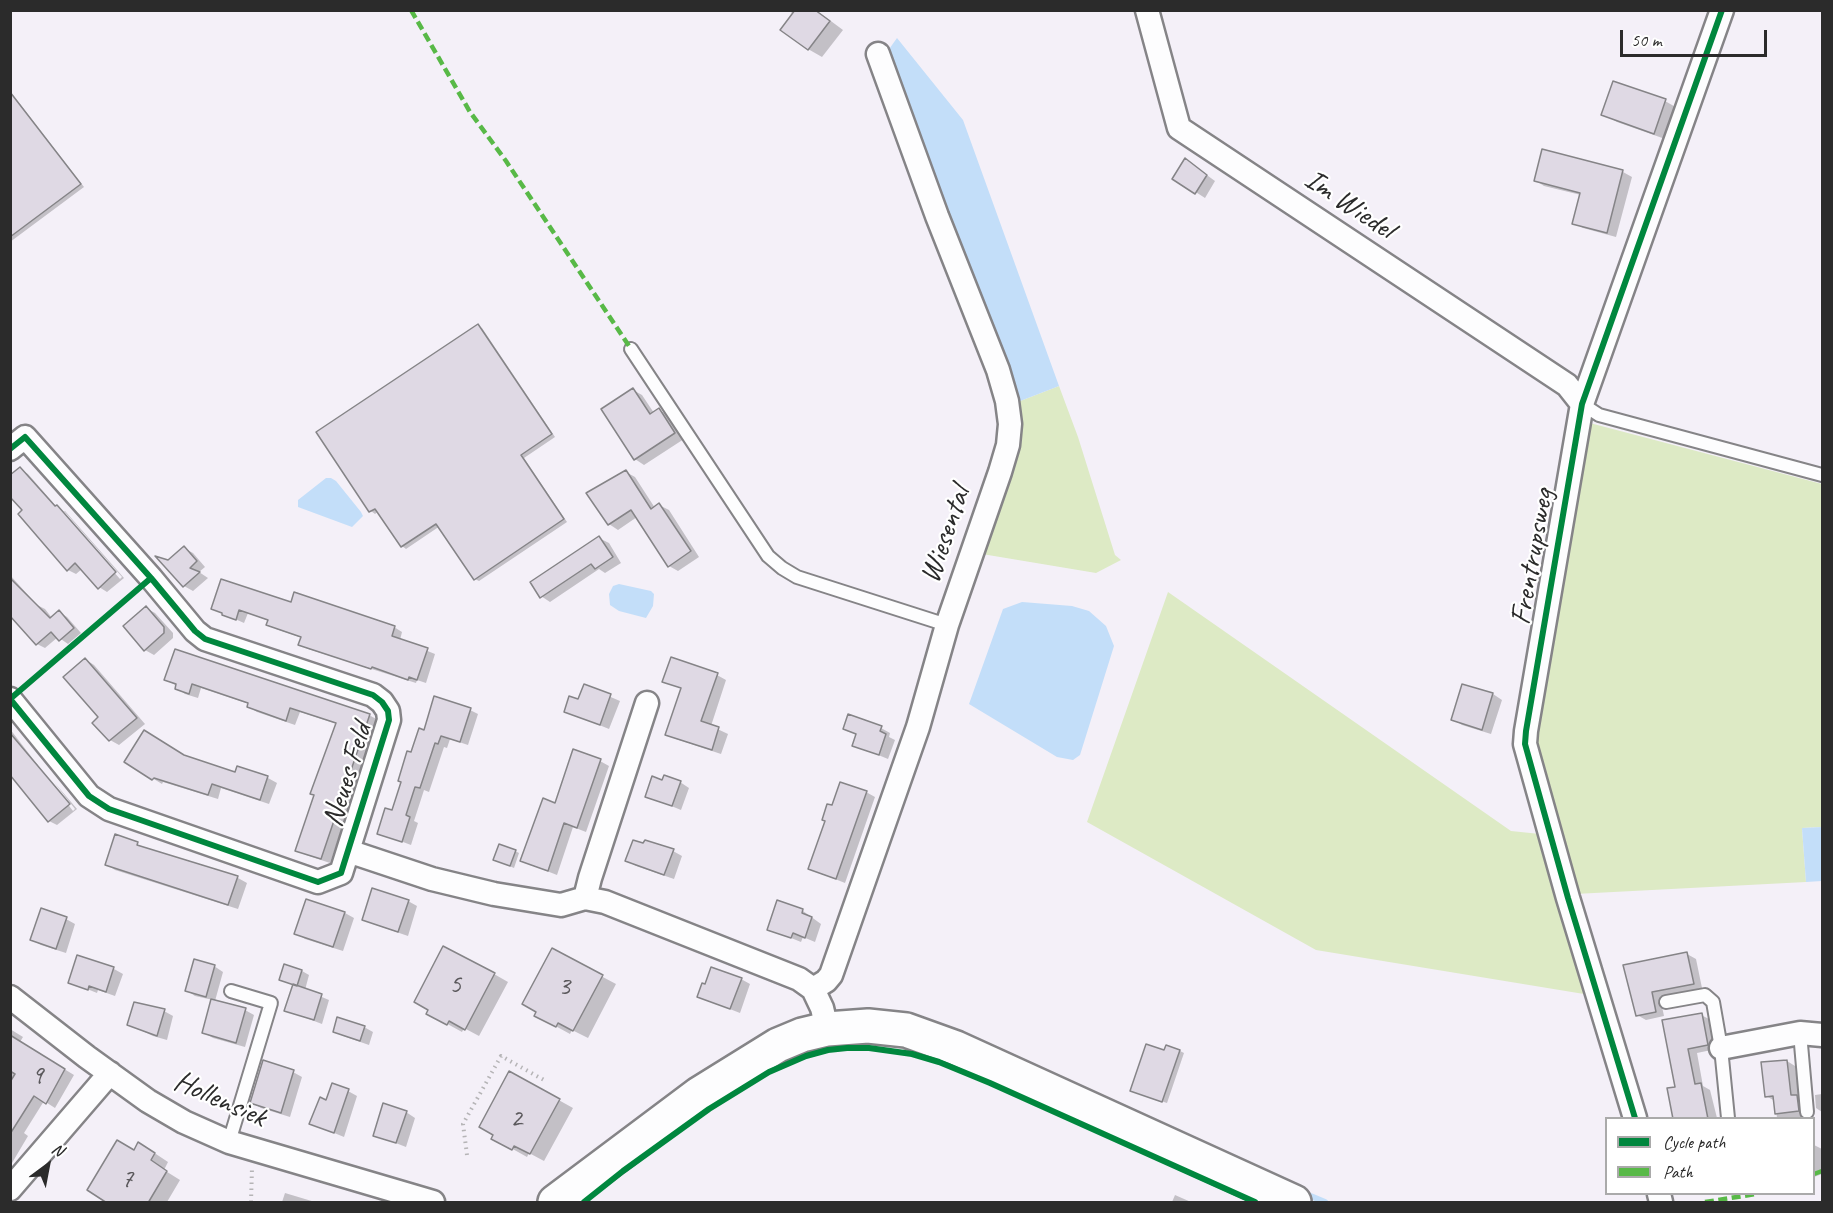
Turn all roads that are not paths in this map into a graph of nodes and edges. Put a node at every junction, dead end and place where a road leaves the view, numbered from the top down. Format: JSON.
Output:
{"nodes":[{"id":1,"x":1147,"y":10,"type":"edge"},
{"id":2,"x":1722,"y":10,"type":"edge"},
{"id":3,"x":878,"y":54,"type":"dead end"},
{"id":4,"x":631,"y":349,"type":"dead end"},
{"id":5,"x":1582,"y":404,"type":"junction"},
{"id":6,"x":10,"y":449,"type":"edge"},
{"id":7,"x":1822,"y":475,"type":"edge"},
{"id":8,"x":947,"y":625,"type":"junction"},
{"id":9,"x":10,"y":699,"type":"edge"},
{"id":10,"x":647,"y":703,"type":"dead end"},
{"id":11,"x":348,"y":851,"type":"junction"},
{"id":12,"x":585,"y":898,"type":"junction"},
{"id":13,"x":813,"y":989,"type":"junction"},
{"id":14,"x":231,"y":991,"type":"dead end"},
{"id":15,"x":10,"y":997,"type":"edge"},
{"id":16,"x":1666,"y":1002,"type":"dead end"},
{"id":17,"x":827,"y":1029,"type":"junction"},
{"id":18,"x":1800,"y":1033,"type":"junction"},
{"id":19,"x":1822,"y":1035,"type":"edge"},
{"id":20,"x":1721,"y":1048,"type":"junction"},
{"id":21,"x":110,"y":1073,"type":"junction"},
{"id":22,"x":1807,"y":1112,"type":"dead end"},
{"id":23,"x":1634,"y":1117,"type":"edge"},
{"id":24,"x":1728,"y":1117,"type":"edge"},
{"id":25,"x":229,"y":1142,"type":"junction"},
{"id":26,"x":11,"y":1188,"type":"edge"},
{"id":27,"x":433,"y":1203,"type":"edge"},
{"id":28,"x":555,"y":1203,"type":"edge"},
{"id":29,"x":1294,"y":1203,"type":"edge"}],
"edges":[{"from":1,"to":5,"type":"street","name":"Im Wiedel"},
{"from":2,"to":5,"type":"street","name":"Frentrupsweg"},
{"from":3,"to":8,"type":"street","name":"Wiesental"},
{"from":4,"to":8,"type":"lane"},
{"from":5,"to":7,"type":"lane"},
{"from":5,"to":23,"type":"street","name":"Frentrupsweg"},
{"from":6,"to":11,"type":"street","name":"Neues Feld"},
{"from":8,"to":13,"type":"street","name":"Wiesental"},
{"from":9,"to":11,"type":"street","name":"Neues Feld"},
{"from":10,"to":12,"type":"street"},
{"from":11,"to":12,"type":"street","name":"Neues Feld"},
{"from":12,"to":13,"type":"street","name":"Neues Feld"},
{"from":13,"to":17,"type":"street"},
{"from":14,"to":25,"type":"lane"},
{"from":15,"to":21,"type":"street","name":"Hollensiek"},
{"from":16,"to":20,"type":"lane"},
{"from":17,"to":28,"type":"main road"},
{"from":17,"to":29,"type":"main road"},
{"from":18,"to":19,"type":"street"},
{"from":18,"to":20,"type":"street"},
{"from":18,"to":22,"type":"lane"},
{"from":20,"to":24,"type":"lane"},
{"from":21,"to":25,"type":"street","name":"Hollensiek"},
{"from":21,"to":26,"type":"street"},
{"from":25,"to":27,"type":"street","name":"Hollensiek"}]}
